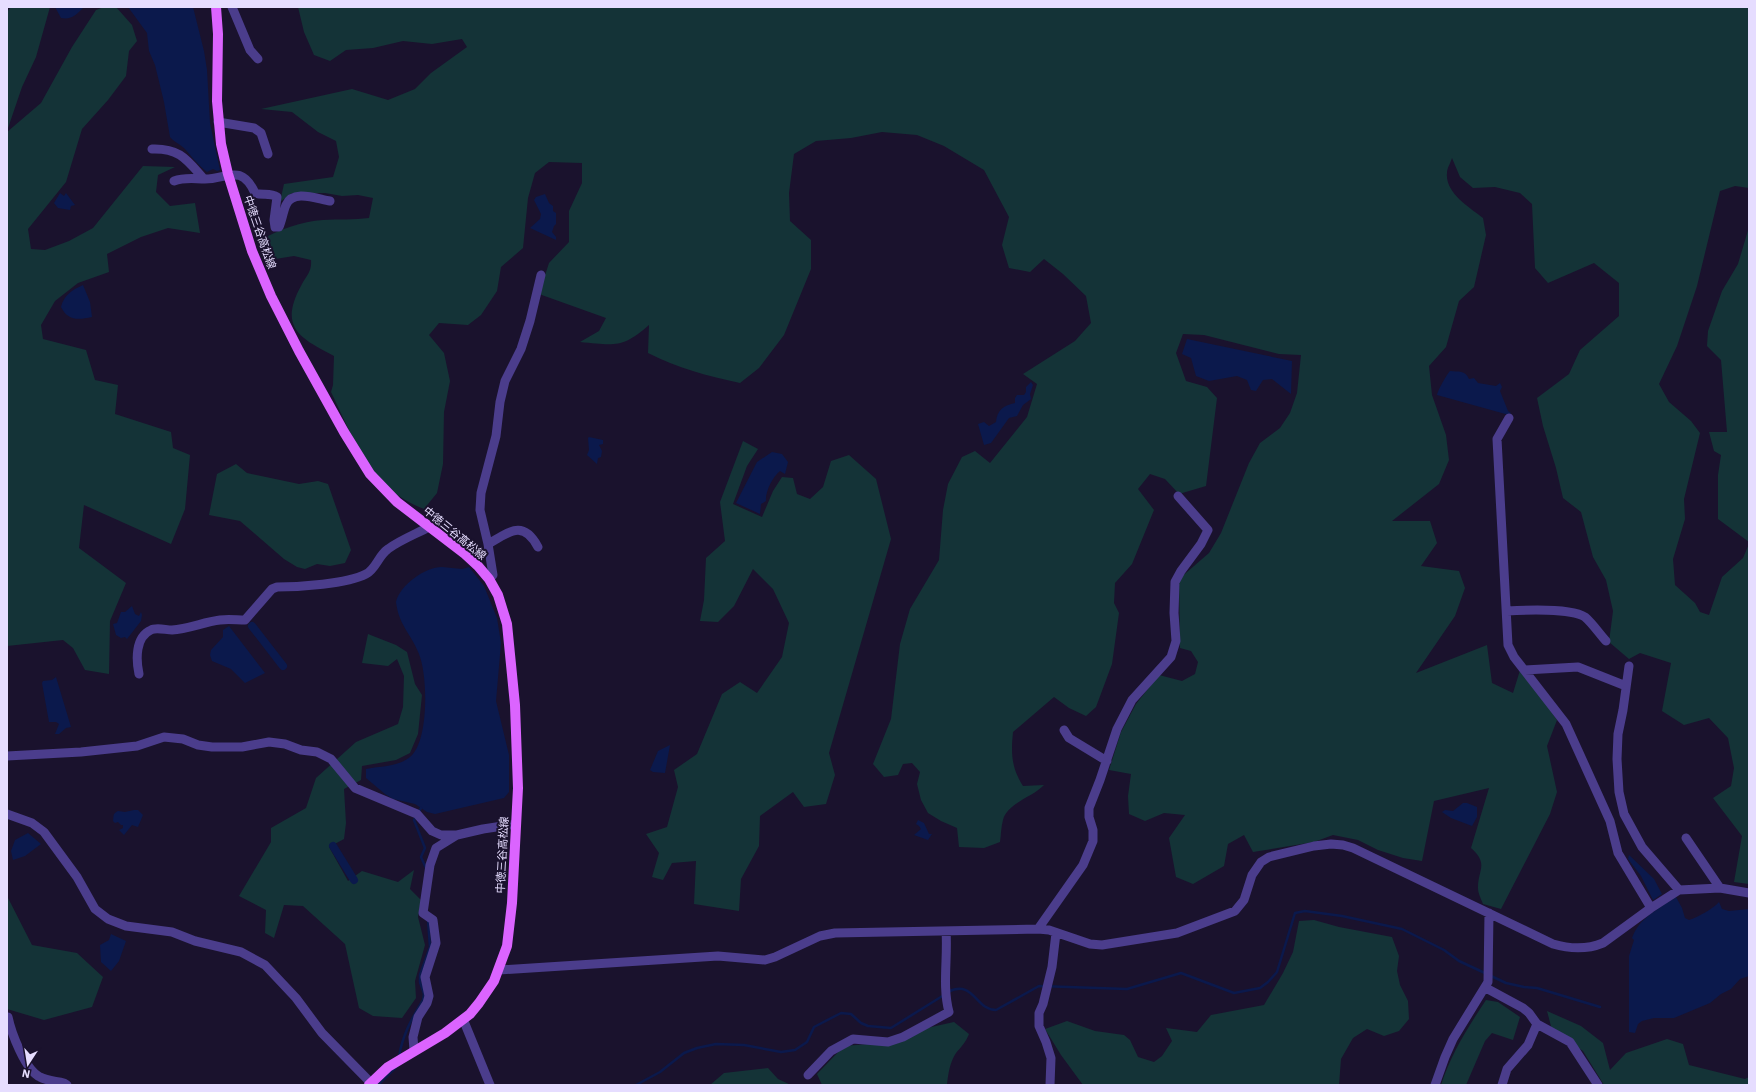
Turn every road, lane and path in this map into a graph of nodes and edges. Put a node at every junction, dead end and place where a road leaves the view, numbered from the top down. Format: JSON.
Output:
{"nodes":[{"id":1,"x":216,"y":7,"type":"edge"},
{"id":2,"x":232,"y":7,"type":"edge"},
{"id":3,"x":258,"y":59,"type":"dead end"},
{"id":4,"x":218,"y":122,"type":"junction"},
{"id":5,"x":152,"y":149,"type":"dead end"},
{"id":6,"x":268,"y":154,"type":"dead end"},
{"id":7,"x":228,"y":174,"type":"junction"},
{"id":8,"x":204,"y":179,"type":"junction"},
{"id":9,"x":174,"y":181,"type":"dead end"},
{"id":10,"x":330,"y":201,"type":"dead end"},
{"id":11,"x":541,"y":275,"type":"dead end"},
{"id":12,"x":1508,"y":418,"type":"dead end"},
{"id":13,"x":1178,"y":496,"type":"dead end"},
{"id":14,"x":429,"y":527,"type":"junction"},
{"id":15,"x":488,"y":544,"type":"junction"},
{"id":16,"x":538,"y":547,"type":"dead end"},
{"id":17,"x":489,"y":579,"type":"junction"},
{"id":18,"x":1507,"y":611,"type":"junction"},
{"id":19,"x":1606,"y":641,"type":"dead end"},
{"id":20,"x":1629,"y":666,"type":"dead end"},
{"id":21,"x":1525,"y":670,"type":"junction"},
{"id":22,"x":138,"y":674,"type":"dead end"},
{"id":23,"x":1626,"y":686,"type":"junction"},
{"id":24,"x":1064,"y":730,"type":"dead end"},
{"id":25,"x":7,"y":756,"type":"edge"},
{"id":26,"x":1107,"y":761,"type":"junction"},
{"id":27,"x":7,"y":814,"type":"edge"},
{"id":28,"x":1624,"y":814,"type":"junction"},
{"id":29,"x":1610,"y":821,"type":"junction"},
{"id":30,"x":516,"y":824,"type":"junction"},
{"id":31,"x":457,"y":835,"type":"junction"},
{"id":32,"x":1686,"y":838,"type":"dead end"},
{"id":33,"x":1720,"y":888,"type":"junction"},
{"id":34,"x":1679,"y":890,"type":"junction"},
{"id":35,"x":1749,"y":893,"type":"edge"},
{"id":36,"x":1651,"y":908,"type":"junction"},
{"id":37,"x":1489,"y":913,"type":"junction"},
{"id":38,"x":1038,"y":929,"type":"junction"},
{"id":39,"x":946,"y":931,"type":"junction"},
{"id":40,"x":1056,"y":933,"type":"junction"},
{"id":41,"x":499,"y":970,"type":"junction"},
{"id":42,"x":1486,"y":988,"type":"junction"},
{"id":43,"x":8,"y":1017,"type":"edge"},
{"id":44,"x":464,"y":1019,"type":"junction"},
{"id":45,"x":1537,"y":1024,"type":"junction"},
{"id":46,"x":414,"y":1050,"type":"junction"},
{"id":47,"x":808,"y":1075,"type":"dead end"},
{"id":48,"x":370,"y":1084,"type":"edge"},
{"id":49,"x":67,"y":1085,"type":"edge"},
{"id":50,"x":490,"y":1085,"type":"edge"},
{"id":51,"x":1050,"y":1085,"type":"edge"},
{"id":52,"x":1435,"y":1085,"type":"edge"},
{"id":53,"x":1502,"y":1085,"type":"edge"},
{"id":54,"x":1598,"y":1085,"type":"edge"}],
"edges":[{"from":1,"to":4,"type":"main road","name":"中徳三谷高松線"},
{"from":2,"to":3,"type":"street"},
{"from":4,"to":6,"type":"street"},
{"from":4,"to":7,"type":"main road","name":"中徳三谷高松線"},
{"from":5,"to":8,"type":"street"},
{"from":7,"to":8,"type":"street"},
{"from":7,"to":10,"type":"street"},
{"from":7,"to":14,"type":"main road","name":"中徳三谷高松線"},
{"from":8,"to":9,"type":"street"},
{"from":11,"to":15,"type":"street"},
{"from":12,"to":18,"type":"street"},
{"from":13,"to":26,"type":"street"},
{"from":14,"to":17,"type":"main road","name":"中徳三谷高松線"},
{"from":14,"to":22,"type":"street"},
{"from":15,"to":16,"type":"street"},
{"from":15,"to":17,"type":"street"},
{"from":17,"to":30,"type":"main road","name":"中徳三谷高松線"},
{"from":18,"to":19,"type":"street"},
{"from":18,"to":21,"type":"street"},
{"from":20,"to":23,"type":"street"},
{"from":21,"to":23,"type":"street"},
{"from":21,"to":29,"type":"street"},
{"from":23,"to":28,"type":"street"},
{"from":24,"to":26,"type":"street"},
{"from":25,"to":31,"type":"street"},
{"from":26,"to":38,"type":"street"},
{"from":27,"to":48,"type":"street"},
{"from":28,"to":29,"type":"street"},
{"from":28,"to":34,"type":"street"},
{"from":29,"to":36,"type":"street"},
{"from":30,"to":31,"type":"street"},
{"from":30,"to":41,"type":"main road","name":"中徳三谷高松線"},
{"from":31,"to":46,"type":"street"},
{"from":32,"to":33,"type":"street"},
{"from":33,"to":34,"type":"street"},
{"from":33,"to":35,"type":"street"},
{"from":34,"to":36,"type":"street"},
{"from":36,"to":37,"type":"street"},
{"from":37,"to":40,"type":"street"},
{"from":37,"to":42,"type":"street"},
{"from":38,"to":39,"type":"street"},
{"from":38,"to":40,"type":"street"},
{"from":39,"to":41,"type":"street"},
{"from":39,"to":47,"type":"street"},
{"from":40,"to":51,"type":"street"},
{"from":41,"to":44,"type":"main road","name":"中徳三谷高松線"},
{"from":42,"to":45,"type":"street"},
{"from":42,"to":52,"type":"street"},
{"from":43,"to":49,"type":"street"},
{"from":44,"to":46,"type":"main road","name":"中徳三谷高松線"},
{"from":44,"to":50,"type":"street"},
{"from":45,"to":53,"type":"street"},
{"from":45,"to":54,"type":"street"},
{"from":46,"to":48,"type":"main road","name":"中徳三谷高松線"}]}
